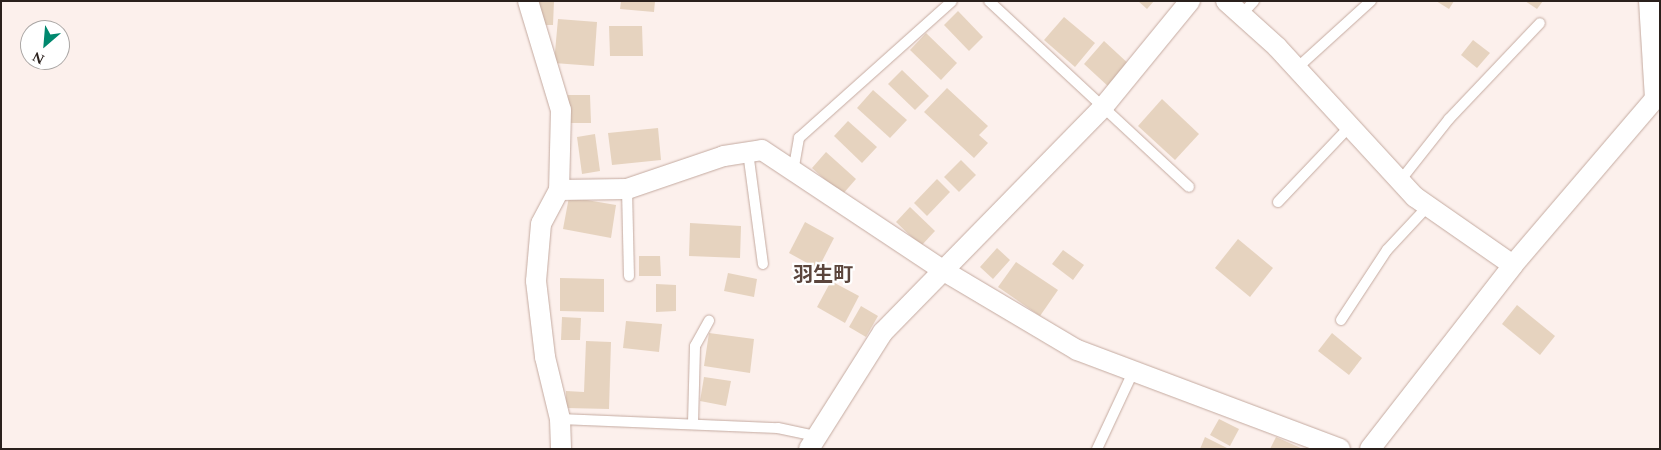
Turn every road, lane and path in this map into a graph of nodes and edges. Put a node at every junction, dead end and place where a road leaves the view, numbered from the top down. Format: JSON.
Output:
{"nodes":[{"id":1,"x":528,"y":1,"type":"edge"},
{"id":2,"x":952,"y":1,"type":"edge"},
{"id":3,"x":988,"y":1,"type":"edge"},
{"id":4,"x":1190,"y":1,"type":"edge"},
{"id":5,"x":1226,"y":1,"type":"edge"},
{"id":6,"x":1371,"y":1,"type":"edge"},
{"id":7,"x":1649,"y":1,"type":"edge"},
{"id":8,"x":1248,"y":8,"type":"edge"},
{"id":9,"x":1540,"y":23,"type":"dead end"},
{"id":10,"x":1296,"y":68,"type":"junction"},
{"id":11,"x":1657,"y":104,"type":"edge"},
{"id":12,"x":1104,"y":106,"type":"junction"},
{"id":13,"x":1350,"y":126,"type":"junction"},
{"id":14,"x":748,"y":152,"type":"junction"},
{"id":15,"x":793,"y":172,"type":"junction"},
{"id":16,"x":1400,"y":181,"type":"junction"},
{"id":17,"x":1189,"y":188,"type":"dead end"},
{"id":18,"x":628,"y":189,"type":"junction"},
{"id":19,"x":559,"y":190,"type":"junction"},
{"id":20,"x":1278,"y":202,"type":"dead end"},
{"id":21,"x":1428,"y":206,"type":"junction"},
{"id":22,"x":763,"y":264,"type":"dead end"},
{"id":23,"x":1513,"y":265,"type":"junction"},
{"id":24,"x":944,"y":271,"type":"junction"},
{"id":25,"x":629,"y":276,"type":"dead end"},
{"id":26,"x":1340,"y":320,"type":"dead end"},
{"id":27,"x":709,"y":321,"type":"dead end"},
{"id":28,"x":1134,"y":370,"type":"junction"},
{"id":29,"x":560,"y":419,"type":"junction"},
{"id":30,"x":693,"y":423,"type":"junction"},
{"id":31,"x":812,"y":442,"type":"edge"},
{"id":32,"x":1327,"y":446,"type":"edge"},
{"id":33,"x":560,"y":449,"type":"edge"},
{"id":34,"x":1097,"y":449,"type":"edge"},
{"id":35,"x":1370,"y":449,"type":"edge"}],
"edges":[{"from":1,"to":19,"type":"street"},
{"from":2,"to":15,"type":"lane"},
{"from":3,"to":12,"type":"lane"},
{"from":4,"to":12,"type":"street"},
{"from":5,"to":8,"type":"street"},
{"from":6,"to":10,"type":"lane"},
{"from":7,"to":11,"type":"street"},
{"from":8,"to":10,"type":"street"},
{"from":9,"to":16,"type":"lane"},
{"from":10,"to":13,"type":"street"},
{"from":11,"to":23,"type":"street"},
{"from":12,"to":17,"type":"lane"},
{"from":12,"to":24,"type":"street"},
{"from":13,"to":16,"type":"street"},
{"from":13,"to":20,"type":"lane"},
{"from":14,"to":15,"type":"street"},
{"from":14,"to":18,"type":"street"},
{"from":14,"to":22,"type":"lane"},
{"from":15,"to":24,"type":"street"},
{"from":16,"to":21,"type":"street"},
{"from":18,"to":19,"type":"street"},
{"from":18,"to":25,"type":"lane"},
{"from":19,"to":29,"type":"street"},
{"from":21,"to":23,"type":"street"},
{"from":21,"to":26,"type":"lane"},
{"from":23,"to":35,"type":"street"},
{"from":24,"to":28,"type":"street"},
{"from":24,"to":31,"type":"street"},
{"from":27,"to":30,"type":"lane"},
{"from":28,"to":32,"type":"street"},
{"from":28,"to":34,"type":"lane"},
{"from":29,"to":30,"type":"lane"},
{"from":29,"to":33,"type":"street"},
{"from":30,"to":31,"type":"lane"}]}
